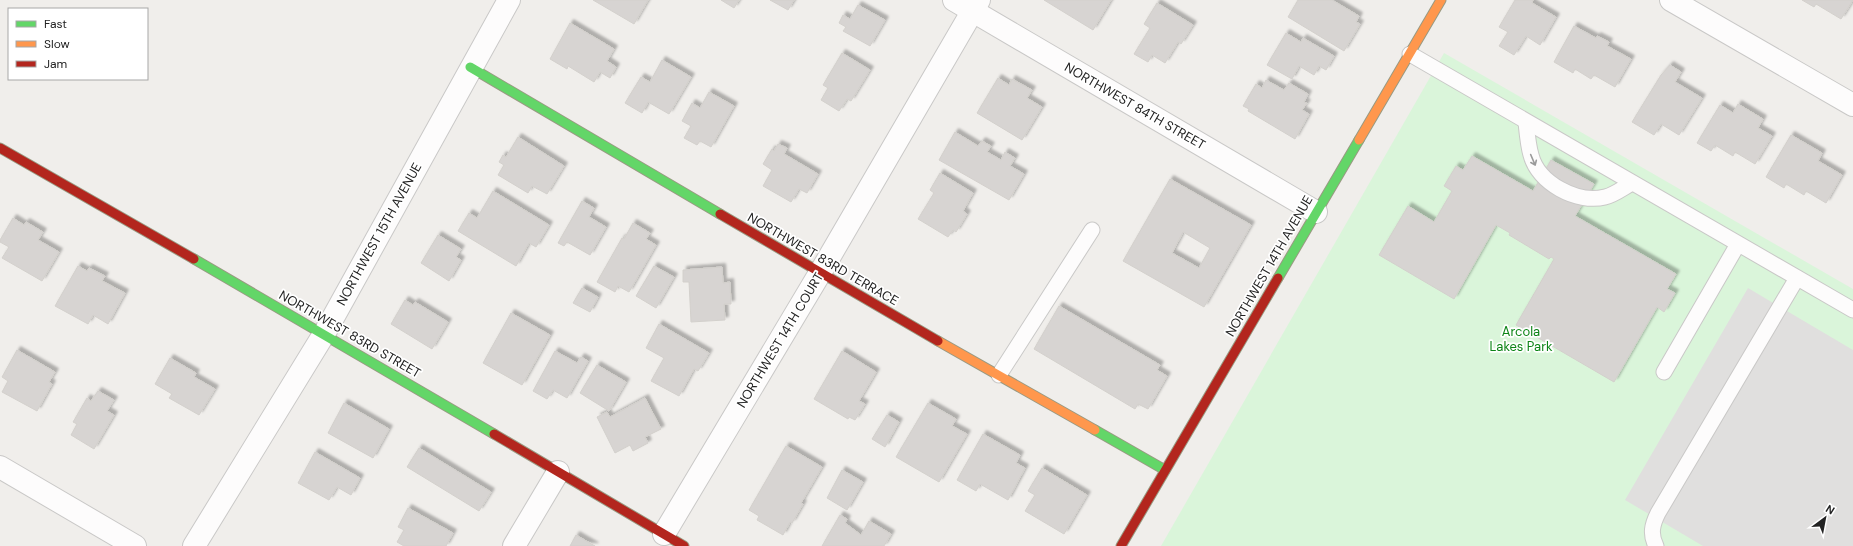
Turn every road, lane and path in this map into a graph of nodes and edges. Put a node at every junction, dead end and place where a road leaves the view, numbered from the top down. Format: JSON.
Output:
{"nodes":[{"id":1,"x":509,"y":0,"type":"edge"},
{"id":2,"x":1441,"y":0,"type":"edge"},
{"id":3,"x":1671,"y":0,"type":"edge"},
{"id":4,"x":968,"y":4,"type":"edge"},
{"id":5,"x":1410,"y":54,"type":"junction"},
{"id":6,"x":470,"y":67,"type":"junction"},
{"id":7,"x":1853,"y":105,"type":"edge"},
{"id":8,"x":1526,"y":122,"type":"junction"},
{"id":9,"x":0,"y":148,"type":"edge"},
{"id":10,"x":1632,"y":183,"type":"junction"},
{"id":11,"x":1316,"y":212,"type":"junction"},
{"id":12,"x":1092,"y":230,"type":"dead end"},
{"id":13,"x":1738,"y":244,"type":"junction"},
{"id":14,"x":820,"y":273,"type":"junction"},
{"id":15,"x":1796,"y":278,"type":"junction"},
{"id":16,"x":1853,"y":310,"type":"edge"},
{"id":17,"x":324,"y":334,"type":"junction"},
{"id":18,"x":1664,"y":372,"type":"dead end"},
{"id":19,"x":999,"y":375,"type":"junction"},
{"id":20,"x":0,"y":467,"type":"edge"},
{"id":21,"x":1165,"y":470,"type":"junction"},
{"id":22,"x":558,"y":472,"type":"junction"},
{"id":23,"x":664,"y":534,"type":"junction"},
{"id":24,"x":135,"y":546,"type":"edge"},
{"id":25,"x":194,"y":546,"type":"edge"},
{"id":26,"x":514,"y":546,"type":"edge"},
{"id":27,"x":684,"y":546,"type":"edge"},
{"id":28,"x":1121,"y":546,"type":"edge"},
{"id":29,"x":1656,"y":546,"type":"edge"}],
"edges":[{"from":1,"to":6,"type":"street","name":"NORTHWEST 15TH AVENUE"},
{"from":2,"to":5,"type":"street","name":"NORTHWEST 14TH AVENUE"},
{"from":3,"to":7,"type":"street"},
{"from":4,"to":11,"type":"street","name":"NORTHWEST 84TH STREET"},
{"from":4,"to":14,"type":"street","name":"NORTHWEST 14TH COURT"},
{"from":5,"to":8,"type":"lane"},
{"from":5,"to":11,"type":"street","name":"NORTHWEST 14TH AVENUE"},
{"from":6,"to":14,"type":"street","name":"NORTHWEST 83RD TERRACE"},
{"from":6,"to":17,"type":"street","name":"NORTHWEST 15TH AVENUE"},
{"from":8,"to":10,"type":"lane"},
{"from":8,"to":10,"type":"lane","one_way":true},
{"from":9,"to":17,"type":"street","name":"NORTHWEST 83RD STREET"},
{"from":10,"to":13,"type":"lane"},
{"from":11,"to":21,"type":"street","name":"NORTHWEST 14TH AVENUE"},
{"from":12,"to":19,"type":"lane"},
{"from":13,"to":15,"type":"lane"},
{"from":13,"to":18,"type":"lane"},
{"from":14,"to":19,"type":"street","name":"NORTHWEST 83RD TERRACE"},
{"from":14,"to":23,"type":"street","name":"NORTHWEST 14TH COURT"},
{"from":15,"to":16,"type":"lane"},
{"from":15,"to":29,"type":"lane"},
{"from":17,"to":22,"type":"street","name":"NORTHWEST 83RD STREET"},
{"from":17,"to":25,"type":"street","name":"NORTHWEST 15TH AVENUE"},
{"from":19,"to":21,"type":"street","name":"NORTHWEST 83RD TERRACE"},
{"from":20,"to":24,"type":"street"},
{"from":21,"to":28,"type":"street","name":"NORTHWEST 14TH AVENUE"},
{"from":22,"to":23,"type":"street","name":"NORTHWEST 83RD STREET"},
{"from":22,"to":26,"type":"street"},
{"from":23,"to":27,"type":"street","name":"NORTHWEST 83RD STREET"}]}
